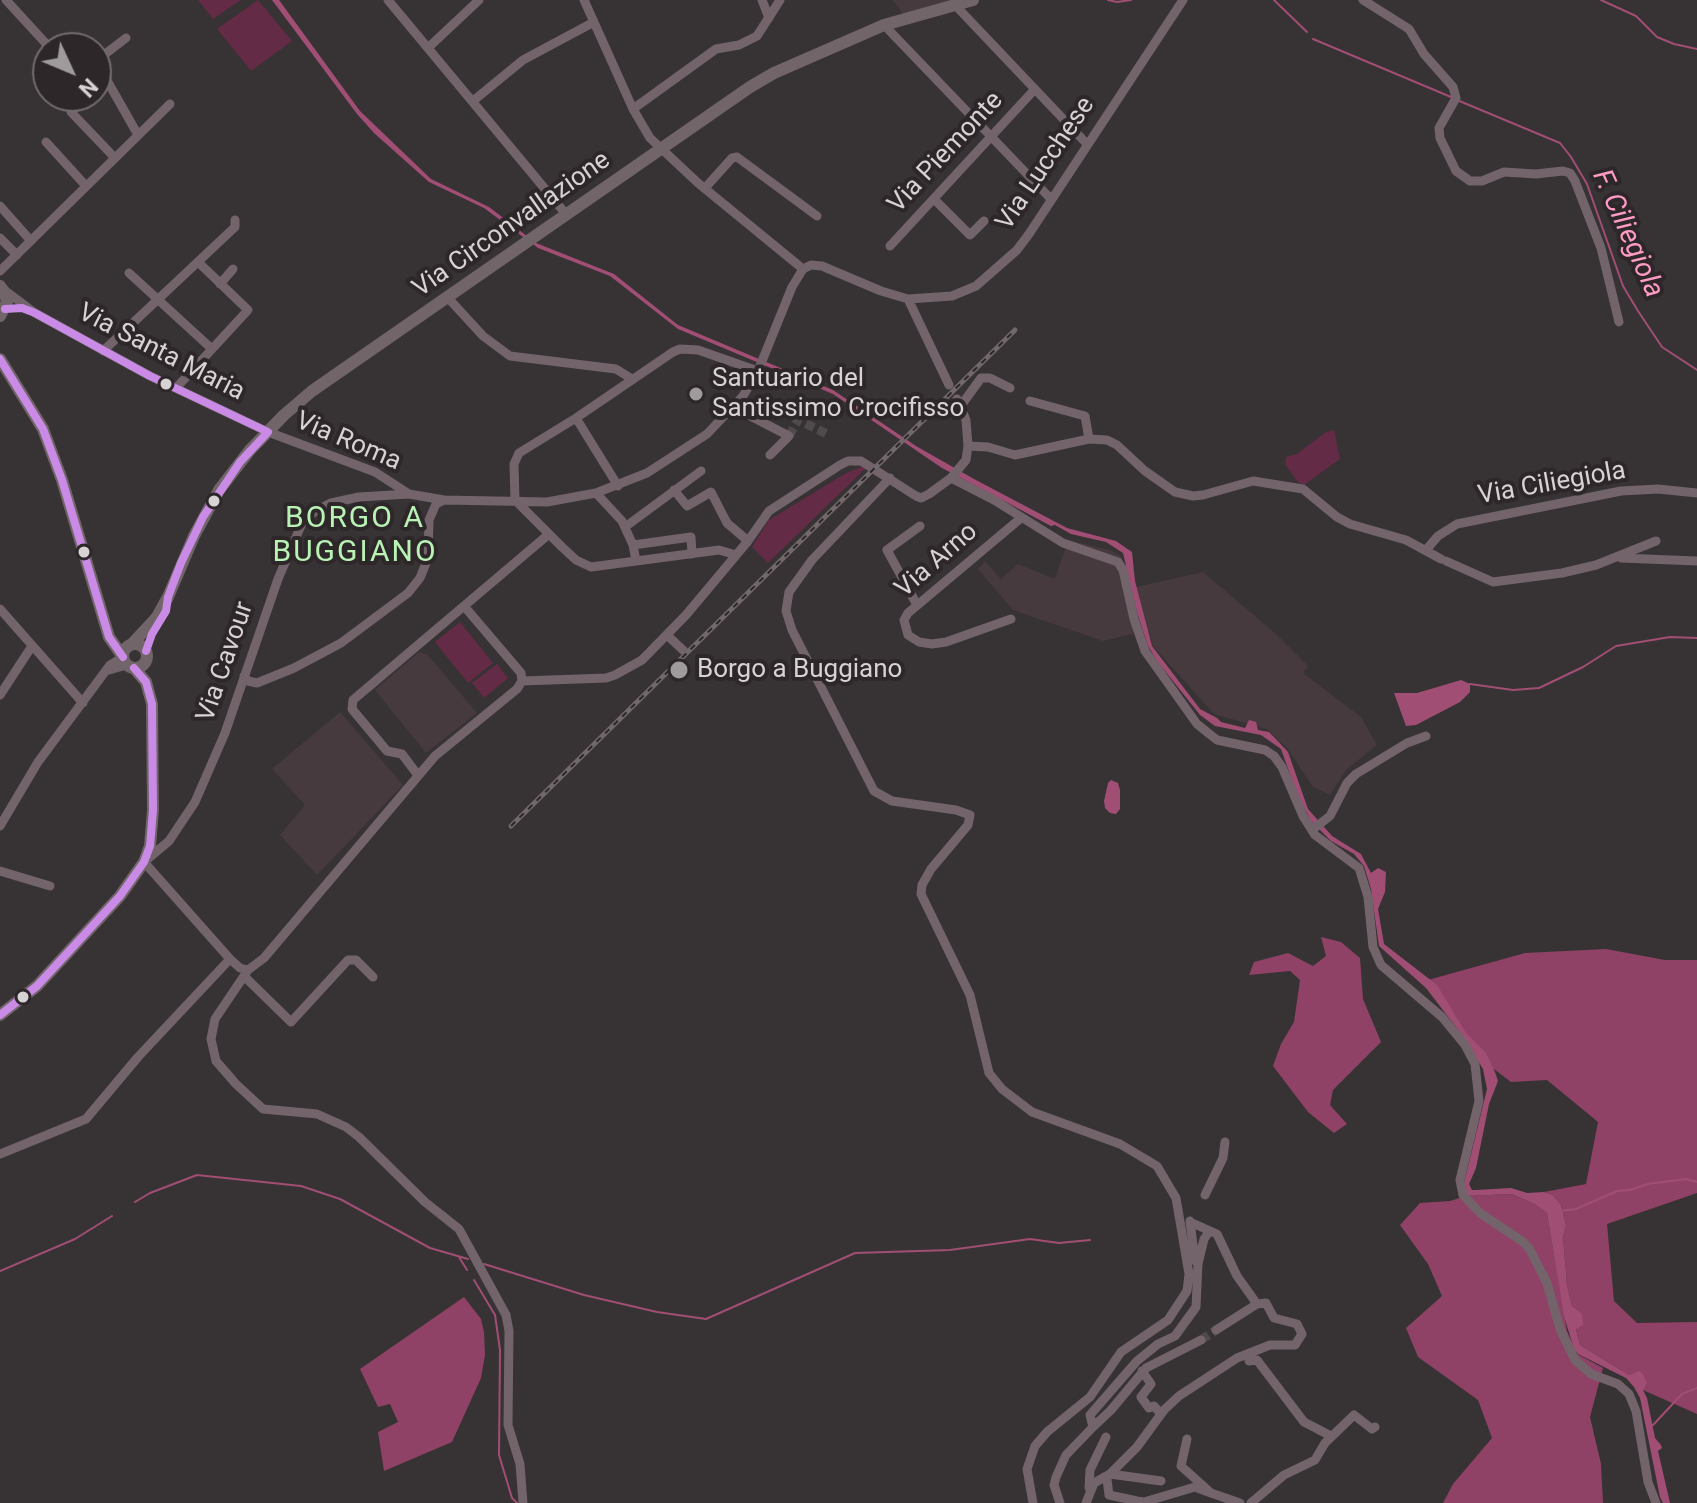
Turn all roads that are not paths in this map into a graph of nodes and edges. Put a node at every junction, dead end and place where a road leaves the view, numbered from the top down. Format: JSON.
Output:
{"nodes":[{"id":1,"x":6,"y":0,"type":"edge"},
{"id":2,"x":388,"y":0,"type":"edge"},
{"id":3,"x":479,"y":0,"type":"edge"},
{"id":4,"x":584,"y":0,"type":"edge"},
{"id":5,"x":762,"y":0,"type":"edge"},
{"id":6,"x":780,"y":0,"type":"edge"},
{"id":7,"x":973,"y":0,"type":"edge"},
{"id":8,"x":1183,"y":0,"type":"edge"},
{"id":9,"x":1363,"y":0,"type":"edge"},
{"id":10,"x":956,"y":6,"type":"junction"},
{"id":11,"x":769,"y":18,"type":"junction"},
{"id":12,"x":594,"y":22,"type":"junction"},
{"id":13,"x":884,"y":25,"type":"junction"},
{"id":14,"x":35,"y":32,"type":"edge"},
{"id":15,"x":126,"y":38,"type":"dead end"},
{"id":16,"x":429,"y":47,"type":"junction"},
{"id":17,"x":1035,"y":89,"type":"junction"},
{"id":18,"x":473,"y":101,"type":"junction"},
{"id":19,"x":170,"y":104,"type":"dead end"},
{"id":20,"x":633,"y":109,"type":"junction"},
{"id":21,"x":71,"y":112,"type":"edge"},
{"id":22,"x":138,"y":135,"type":"junction"},
{"id":23,"x":992,"y":139,"type":"junction"},
{"id":24,"x":46,"y":142,"type":"dead end"},
{"id":25,"x":1087,"y":144,"type":"junction"},
{"id":26,"x":660,"y":149,"type":"junction"},
{"id":27,"x":115,"y":158,"type":"junction"},
{"id":28,"x":86,"y":186,"type":"junction"},
{"id":29,"x":705,"y":188,"type":"junction"},
{"id":30,"x":934,"y":199,"type":"junction"},
{"id":31,"x":1051,"y":199,"type":"junction"},
{"id":32,"x":0,"y":206,"type":"edge"},
{"id":33,"x":565,"y":213,"type":"junction"},
{"id":34,"x":817,"y":216,"type":"dead end"},
{"id":35,"x":235,"y":220,"type":"dead end"},
{"id":36,"x":984,"y":221,"type":"dead end"},
{"id":37,"x":0,"y":238,"type":"edge"},
{"id":38,"x":31,"y":241,"type":"junction"},
{"id":39,"x":890,"y":246,"type":"dead end"},
{"id":40,"x":17,"y":255,"type":"junction"},
{"id":41,"x":198,"y":262,"type":"junction"},
{"id":42,"x":233,"y":269,"type":"dead end"},
{"id":43,"x":803,"y":269,"type":"junction"},
{"id":44,"x":0,"y":271,"type":"edge"},
{"id":45,"x":129,"y":273,"type":"dead end"},
{"id":46,"x":220,"y":284,"type":"junction"},
{"id":47,"x":1,"y":287,"type":"edge"},
{"id":48,"x":158,"y":299,"type":"junction"},
{"id":49,"x":908,"y":299,"type":"junction"},
{"id":50,"x":450,"y":300,"type":"dead end"},
{"id":51,"x":3,"y":313,"type":"edge"},
{"id":52,"x":35,"y":313,"type":"junction"},
{"id":53,"x":1619,"y":322,"type":"dead end"},
{"id":54,"x":212,"y":349,"type":"junction"},
{"id":55,"x":103,"y":351,"type":"junction"},
{"id":56,"x":0,"y":359,"type":"edge"},
{"id":57,"x":758,"y":371,"type":"junction"},
{"id":58,"x":632,"y":379,"type":"junction"},
{"id":59,"x":949,"y":385,"type":"dead end"},
{"id":60,"x":177,"y":387,"type":"junction"},
{"id":61,"x":1010,"y":388,"type":"dead end"},
{"id":62,"x":1030,"y":401,"type":"dead end"},
{"id":63,"x":733,"y":407,"type":"junction"},
{"id":64,"x":576,"y":418,"type":"junction"},
{"id":65,"x":268,"y":432,"type":"junction"},
{"id":66,"x":1089,"y":439,"type":"junction"},
{"id":67,"x":968,"y":446,"type":"junction"},
{"id":68,"x":770,"y":455,"type":"dead end"},
{"id":69,"x":701,"y":471,"type":"dead end"},
{"id":70,"x":890,"y":478,"type":"junction"},
{"id":71,"x":951,"y":478,"type":"junction"},
{"id":72,"x":618,"y":486,"type":"junction"},
{"id":73,"x":674,"y":490,"type":"junction"},
{"id":74,"x":596,"y":493,"type":"junction"},
{"id":75,"x":1697,"y":493,"type":"edge"},
{"id":76,"x":409,"y":494,"type":"junction"},
{"id":77,"x":444,"y":500,"type":"junction"},
{"id":78,"x":515,"y":500,"type":"junction"},
{"id":79,"x":1021,"y":518,"type":"junction"},
{"id":80,"x":920,"y":526,"type":"dead end"},
{"id":81,"x":625,"y":527,"type":"junction"},
{"id":82,"x":549,"y":534,"type":"junction"},
{"id":83,"x":1656,"y":541,"type":"dead end"},
{"id":84,"x":633,"y":545,"type":"junction"},
{"id":85,"x":742,"y":548,"type":"junction"},
{"id":86,"x":1426,"y":550,"type":"junction"},
{"id":87,"x":692,"y":554,"type":"junction"},
{"id":88,"x":1618,"y":558,"type":"junction"},
{"id":89,"x":636,"y":561,"type":"junction"},
{"id":90,"x":1697,"y":561,"type":"edge"},
{"id":91,"x":917,"y":605,"type":"junction"},
{"id":92,"x":464,"y":606,"type":"junction"},
{"id":93,"x":0,"y":609,"type":"edge"},
{"id":94,"x":1011,"y":619,"type":"dead end"},
{"id":95,"x":668,"y":636,"type":"junction"},
{"id":96,"x":32,"y":646,"type":"junction"},
{"id":97,"x":684,"y":651,"type":"dead end"},
{"id":98,"x":133,"y":656,"type":"junction"},
{"id":99,"x":244,"y":676,"type":"junction"},
{"id":100,"x":522,"y":681,"type":"junction"},
{"id":101,"x":0,"y":695,"type":"edge"},
{"id":102,"x":83,"y":703,"type":"junction"},
{"id":103,"x":1426,"y":736,"type":"dead end"},
{"id":104,"x":417,"y":774,"type":"junction"},
{"id":105,"x":0,"y":826,"type":"edge"},
{"id":106,"x":1312,"y":830,"type":"junction"},
{"id":107,"x":144,"y":862,"type":"junction"},
{"id":108,"x":0,"y":871,"type":"edge"},
{"id":109,"x":50,"y":886,"type":"dead end"},
{"id":110,"x":230,"y":959,"type":"junction"},
{"id":111,"x":247,"y":974,"type":"junction"},
{"id":112,"x":373,"y":977,"type":"dead end"},
{"id":113,"x":0,"y":1015,"type":"edge"},
{"id":114,"x":1225,"y":1142,"type":"dead end"},
{"id":115,"x":0,"y":1154,"type":"edge"},
{"id":116,"x":1205,"y":1195,"type":"dead end"},
{"id":117,"x":1180,"y":1211,"type":"junction"},
{"id":118,"x":1190,"y":1222,"type":"junction"},
{"id":119,"x":1209,"y":1232,"type":"junction"},
{"id":120,"x":1199,"y":1247,"type":"junction"},
{"id":121,"x":1193,"y":1269,"type":"junction"},
{"id":122,"x":1256,"y":1303,"type":"junction"},
{"id":123,"x":1216,"y":1330,"type":"tunnel mouth"},
{"id":124,"x":1201,"y":1340,"type":"tunnel mouth"},
{"id":125,"x":1249,"y":1361,"type":"dead end"},
{"id":126,"x":1142,"y":1371,"type":"junction"},
{"id":127,"x":1161,"y":1414,"type":"junction"},
{"id":128,"x":1093,"y":1427,"type":"junction"},
{"id":129,"x":1375,"y":1427,"type":"dead end"},
{"id":130,"x":1106,"y":1437,"type":"dead end"},
{"id":131,"x":1187,"y":1439,"type":"dead end"},
{"id":132,"x":1328,"y":1440,"type":"junction"},
{"id":133,"x":1107,"y":1476,"type":"junction"},
{"id":134,"x":1161,"y":1481,"type":"dead end"},
{"id":135,"x":1089,"y":1491,"type":"junction"},
{"id":136,"x":1211,"y":1493,"type":"junction"},
{"id":137,"x":523,"y":1503,"type":"edge"},
{"id":138,"x":1033,"y":1503,"type":"edge"},
{"id":139,"x":1060,"y":1503,"type":"edge"},
{"id":140,"x":1086,"y":1503,"type":"edge"},
{"id":141,"x":1240,"y":1503,"type":"edge"},
{"id":142,"x":1251,"y":1503,"type":"edge"},
{"id":143,"x":1656,"y":1503,"type":"edge"}],
"edges":[{"from":1,"to":14,"type":"street"},
{"from":2,"to":16,"type":"street"},
{"from":3,"to":16,"type":"street"},
{"from":4,"to":12,"type":"street"},
{"from":5,"to":11,"type":"street"},
{"from":6,"to":11,"type":"street"},
{"from":7,"to":10,"type":"main road","name":"Via Circonvallazione"},
{"from":8,"to":25,"type":"street","name":"Via Lucchese"},
{"from":9,"to":53,"type":"street"},
{"from":10,"to":13,"type":"main road","name":"Via Circonvallazione"},
{"from":10,"to":17,"type":"street"},
{"from":11,"to":20,"type":"street"},
{"from":12,"to":18,"type":"street"},
{"from":12,"to":20,"type":"street"},
{"from":13,"to":23,"type":"street"},
{"from":13,"to":26,"type":"main road","name":"Via Circonvallazione"},
{"from":15,"to":22,"type":"street"},
{"from":16,"to":18,"type":"street"},
{"from":17,"to":23,"type":"street","name":"Via Piemonte"},
{"from":17,"to":25,"type":"street"},
{"from":18,"to":33,"type":"street"},
{"from":19,"to":22,"type":"street"},
{"from":20,"to":26,"type":"street"},
{"from":21,"to":27,"type":"street"},
{"from":22,"to":27,"type":"street"},
{"from":23,"to":30,"type":"street","name":"Via Piemonte"},
{"from":23,"to":31,"type":"street"},
{"from":24,"to":28,"type":"street"},
{"from":25,"to":31,"type":"street","name":"Via Lucchese"},
{"from":26,"to":29,"type":"street"},
{"from":26,"to":33,"type":"main road","name":"Via Circonvallazione"},
{"from":27,"to":28,"type":"street"},
{"from":28,"to":38,"type":"street"},
{"from":29,"to":34,"type":"street"},
{"from":29,"to":43,"type":"street"},
{"from":30,"to":36,"type":"street"},
{"from":30,"to":39,"type":"street","name":"Via Piemonte"},
{"from":31,"to":49,"type":"street","name":"Via Lucchese"},
{"from":32,"to":38,"type":"street"},
{"from":33,"to":65,"type":"main road","name":"Via Circonvallazione"},
{"from":35,"to":41,"type":"street"},
{"from":37,"to":40,"type":"street"},
{"from":38,"to":40,"type":"street"},
{"from":40,"to":44,"type":"street"},
{"from":41,"to":46,"type":"street"},
{"from":41,"to":48,"type":"street"},
{"from":42,"to":46,"type":"street"},
{"from":43,"to":49,"type":"street"},
{"from":43,"to":57,"type":"street"},
{"from":45,"to":48,"type":"street"},
{"from":46,"to":54,"type":"street"},
{"from":47,"to":51,"type":"main road"},
{"from":47,"to":52,"type":"street"},
{"from":48,"to":54,"type":"street"},
{"from":48,"to":55,"type":"street"},
{"from":49,"to":59,"type":"street"},
{"from":50,"to":58,"type":"street"},
{"from":51,"to":52,"type":"street"},
{"from":52,"to":55,"type":"street","name":"Via Santa Maria"},
{"from":54,"to":60,"type":"street"},
{"from":55,"to":60,"type":"street","name":"Via Santa Maria"},
{"from":56,"to":98,"type":"main road"},
{"from":57,"to":58,"type":"street"},
{"from":57,"to":63,"type":"street"},
{"from":58,"to":64,"type":"street"},
{"from":60,"to":65,"type":"street","name":"Via Santa Maria"},
{"from":61,"to":67,"type":"street"},
{"from":62,"to":66,"type":"street"},
{"from":63,"to":68,"type":"street"},
{"from":63,"to":72,"type":"street"},
{"from":64,"to":72,"type":"street"},
{"from":64,"to":78,"type":"street"},
{"from":65,"to":76,"type":"street","name":"Via Roma"},
{"from":65,"to":98,"type":"main road","name":"Via Circonvallazione"},
{"from":66,"to":67,"type":"street"},
{"from":66,"to":86,"type":"street"},
{"from":67,"to":71,"type":"street"},
{"from":69,"to":73,"type":"street"},
{"from":70,"to":71,"type":"street"},
{"from":70,"to":85,"type":"street"},
{"from":70,"to":117,"type":"street"},
{"from":71,"to":79,"type":"street"},
{"from":72,"to":74,"type":"street"},
{"from":73,"to":81,"type":"street"},
{"from":73,"to":85,"type":"street"},
{"from":74,"to":78,"type":"street"},
{"from":74,"to":81,"type":"street"},
{"from":75,"to":86,"type":"street","name":"Via Ciliegiola"},
{"from":76,"to":77,"type":"street"},
{"from":76,"to":99,"type":"street","name":"Via Cavour"},
{"from":77,"to":78,"type":"street"},
{"from":77,"to":99,"type":"street"},
{"from":78,"to":82,"type":"street"},
{"from":79,"to":91,"type":"street","name":"Via Arno"},
{"from":79,"to":106,"type":"street"},
{"from":80,"to":91,"type":"street"},
{"from":81,"to":84,"type":"street"},
{"from":82,"to":89,"type":"street"},
{"from":82,"to":92,"type":"street"},
{"from":83,"to":88,"type":"street"},
{"from":84,"to":87,"type":"street"},
{"from":84,"to":89,"type":"street"},
{"from":85,"to":87,"type":"street"},
{"from":85,"to":95,"type":"street"},
{"from":86,"to":88,"type":"street"},
{"from":87,"to":89,"type":"street"},
{"from":88,"to":90,"type":"street"},
{"from":91,"to":94,"type":"street","name":"Via Arno"},
{"from":92,"to":100,"type":"street"},
{"from":92,"to":104,"type":"street"},
{"from":93,"to":96,"type":"street"},
{"from":95,"to":97,"type":"street"},
{"from":95,"to":100,"type":"street"},
{"from":96,"to":101,"type":"street"},
{"from":96,"to":102,"type":"street"},
{"from":98,"to":102,"type":"street"},
{"from":98,"to":107,"type":"main road"},
{"from":99,"to":107,"type":"street","name":"Via Cavour"},
{"from":100,"to":104,"type":"street"},
{"from":102,"to":105,"type":"street"},
{"from":103,"to":106,"type":"street"},
{"from":104,"to":111,"type":"street"},
{"from":106,"to":143,"type":"street"},
{"from":107,"to":110,"type":"street"},
{"from":107,"to":113,"type":"main road"},
{"from":108,"to":109,"type":"street"},
{"from":110,"to":111,"type":"street"},
{"from":110,"to":115,"type":"street"},
{"from":111,"to":112,"type":"street"},
{"from":111,"to":137,"type":"street"},
{"from":114,"to":116,"type":"street"},
{"from":117,"to":118,"type":"street"},
{"from":117,"to":121,"type":"street"},
{"from":118,"to":119,"type":"street"},
{"from":118,"to":120,"type":"street"},
{"from":119,"to":120,"type":"street"},
{"from":119,"to":122,"type":"street"},
{"from":120,"to":121,"type":"street"},
{"from":121,"to":128,"type":"street"},
{"from":121,"to":138,"type":"street"},
{"from":122,"to":123,"type":"street"},
{"from":122,"to":127,"type":"street"},
{"from":124,"to":126,"type":"street"},
{"from":125,"to":132,"type":"street"},
{"from":126,"to":127,"type":"street"},
{"from":126,"to":128,"type":"street"},
{"from":127,"to":133,"type":"street"},
{"from":128,"to":139,"type":"street"},
{"from":129,"to":132,"type":"street"},
{"from":130,"to":135,"type":"street"},
{"from":131,"to":136,"type":"street"},
{"from":132,"to":142,"type":"street"},
{"from":133,"to":134,"type":"street"},
{"from":133,"to":135,"type":"street"},
{"from":133,"to":136,"type":"street"},
{"from":135,"to":140,"type":"street"},
{"from":136,"to":141,"type":"street"}]}
